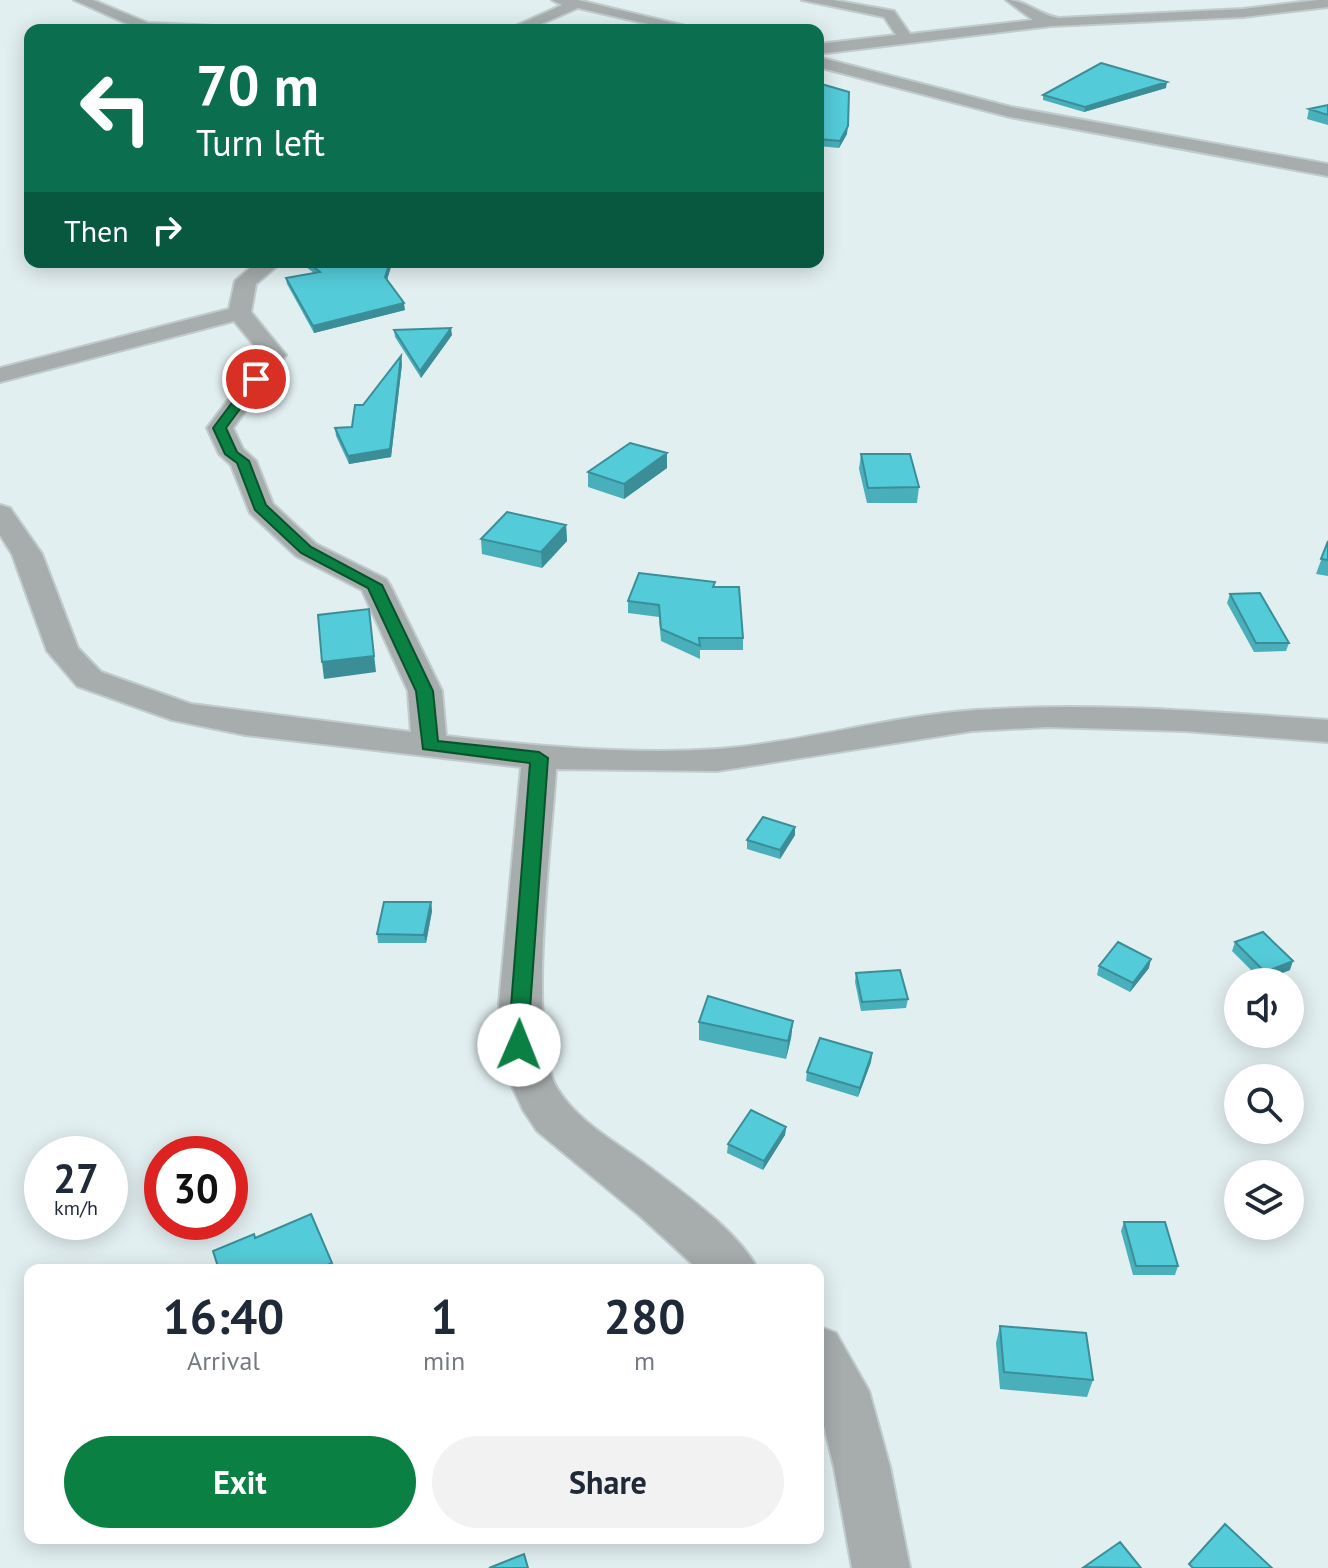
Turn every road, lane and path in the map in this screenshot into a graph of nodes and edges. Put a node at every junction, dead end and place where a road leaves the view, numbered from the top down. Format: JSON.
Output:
{"nodes":[{"id":1,"x":81,"y":0,"type":"edge"},
{"id":2,"x":559,"y":0,"type":"edge"},
{"id":3,"x":809,"y":0,"type":"edge"},
{"id":4,"x":1013,"y":0,"type":"edge"},
{"id":5,"x":1328,"y":3,"type":"edge"},
{"id":6,"x":577,"y":4,"type":"junction"},
{"id":7,"x":1049,"y":22,"type":"junction"},
{"id":8,"x":139,"y":24,"type":"edge"},
{"id":9,"x":529,"y":24,"type":"edge"},
{"id":10,"x":668,"y":24,"type":"edge"},
{"id":11,"x":905,"y":37,"type":"junction"},
{"id":12,"x":824,"y":48,"type":"edge"},
{"id":13,"x":824,"y":64,"type":"edge"},
{"id":14,"x":1328,"y":170,"type":"edge"},
{"id":15,"x":263,"y":268,"type":"edge"},
{"id":16,"x":239,"y":313,"type":"junction"},
{"id":17,"x":0,"y":375,"type":"edge"},
{"id":18,"x":0,"y":514,"type":"edge"},
{"id":19,"x":1328,"y":731,"type":"edge"},
{"id":20,"x":429,"y":745,"type":"junction"},
{"id":21,"x":539,"y":758,"type":"junction"},
{"id":22,"x":726,"y":1264,"type":"edge"},
{"id":23,"x":824,"y":1360,"type":"edge"},
{"id":24,"x":881,"y":1568,"type":"edge"}],
"edges":[{"from":1,"to":8,"type":"street"},
{"from":2,"to":6,"type":"street"},
{"from":3,"to":11,"type":"street"},
{"from":4,"to":7,"type":"street"},
{"from":5,"to":7,"type":"street"},
{"from":6,"to":9,"type":"street"},
{"from":6,"to":10,"type":"street"},
{"from":7,"to":11,"type":"street"},
{"from":11,"to":12,"type":"street"},
{"from":13,"to":14,"type":"street"},
{"from":15,"to":16,"type":"street"},
{"from":16,"to":17,"type":"street"},
{"from":16,"to":20,"type":"street"},
{"from":18,"to":20,"type":"street"},
{"from":19,"to":21,"type":"street"},
{"from":20,"to":21,"type":"street"},
{"from":21,"to":22,"type":"street"},
{"from":23,"to":24,"type":"street"}]}
